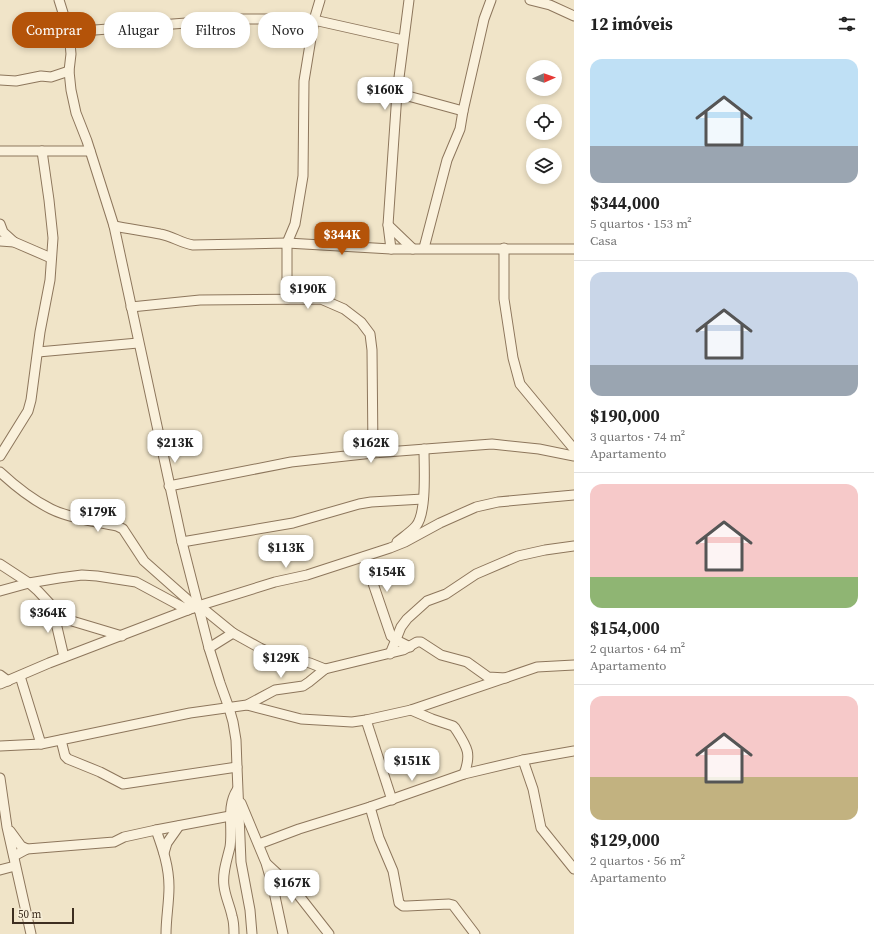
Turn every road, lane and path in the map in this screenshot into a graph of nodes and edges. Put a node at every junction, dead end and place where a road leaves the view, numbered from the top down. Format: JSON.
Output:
{"nodes":[{"id":1,"x":59,"y":0,"type":"edge"},
{"id":2,"x":320,"y":0,"type":"edge"},
{"id":3,"x":409,"y":0,"type":"edge"},
{"id":4,"x":490,"y":0,"type":"edge"},
{"id":5,"x":530,"y":0,"type":"edge"},
{"id":6,"x":63,"y":12,"type":"edge"},
{"id":7,"x":316,"y":12,"type":"edge"},
{"id":8,"x":574,"y":16,"type":"edge"},
{"id":9,"x":258,"y":19,"type":"edge"},
{"id":10,"x":318,"y":21,"type":"edge"},
{"id":11,"x":96,"y":30,"type":"edge"},
{"id":12,"x":404,"y":40,"type":"junction"},
{"id":13,"x":70,"y":48,"type":"edge"},
{"id":14,"x":309,"y":48,"type":"edge"},
{"id":15,"x":70,"y":71,"type":"junction"},
{"id":16,"x":0,"y":80,"type":"edge"},
{"id":17,"x":396,"y":93,"type":"junction"},
{"id":18,"x":463,"y":111,"type":"junction"},
{"id":19,"x":0,"y":151,"type":"edge"},
{"id":20,"x":42,"y":151,"type":"junction"},
{"id":21,"x":90,"y":151,"type":"junction"},
{"id":22,"x":0,"y":224,"type":"edge"},
{"id":23,"x":388,"y":225,"type":"junction"},
{"id":24,"x":114,"y":226,"type":"junction"},
{"id":25,"x":0,"y":241,"type":"edge"},
{"id":26,"x":14,"y":242,"type":"junction"},
{"id":27,"x":287,"y":243,"type":"junction"},
{"id":28,"x":424,"y":248,"type":"junction"},
{"id":29,"x":504,"y":248,"type":"junction"},
{"id":30,"x":391,"y":249,"type":"junction"},
{"id":31,"x":413,"y":249,"type":"junction"},
{"id":32,"x":574,"y":249,"type":"edge"},
{"id":33,"x":51,"y":258,"type":"junction"},
{"id":34,"x":287,"y":299,"type":"junction"},
{"id":35,"x":131,"y":307,"type":"junction"},
{"id":36,"x":138,"y":343,"type":"junction"},
{"id":37,"x":38,"y":352,"type":"junction"},
{"id":38,"x":424,"y":449,"type":"junction"},
{"id":39,"x":574,"y":449,"type":"edge"},
{"id":40,"x":373,"y":453,"type":"junction"},
{"id":41,"x":0,"y":456,"type":"edge"},
{"id":42,"x":574,"y":456,"type":"edge"},
{"id":43,"x":0,"y":472,"type":"edge"},
{"id":44,"x":170,"y":486,"type":"junction"},
{"id":45,"x":574,"y":495,"type":"edge"},
{"id":46,"x":423,"y":499,"type":"junction"},
{"id":47,"x":182,"y":542,"type":"junction"},
{"id":48,"x":574,"y":546,"type":"edge"},
{"id":49,"x":390,"y":548,"type":"junction"},
{"id":50,"x":364,"y":557,"type":"junction"},
{"id":51,"x":0,"y":564,"type":"edge"},
{"id":52,"x":29,"y":583,"type":"junction"},
{"id":53,"x":0,"y":591,"type":"edge"},
{"id":54,"x":52,"y":606,"type":"junction"},
{"id":55,"x":194,"y":609,"type":"junction"},
{"id":56,"x":233,"y":633,"type":"junction"},
{"id":57,"x":122,"y":636,"type":"junction"},
{"id":58,"x":396,"y":640,"type":"junction"},
{"id":59,"x":410,"y":647,"type":"junction"},
{"id":60,"x":209,"y":648,"type":"junction"},
{"id":61,"x":390,"y":654,"type":"junction"},
{"id":62,"x":64,"y":657,"type":"junction"},
{"id":63,"x":574,"y":665,"type":"edge"},
{"id":64,"x":325,"y":669,"type":"junction"},
{"id":65,"x":0,"y":675,"type":"edge"},
{"id":66,"x":20,"y":676,"type":"junction"},
{"id":67,"x":506,"y":678,"type":"junction"},
{"id":68,"x":4,"y":683,"type":"edge"},
{"id":69,"x":247,"y":705,"type":"junction"},
{"id":70,"x":229,"y":708,"type":"junction"},
{"id":71,"x":411,"y":710,"type":"junction"},
{"id":72,"x":366,"y":720,"type":"junction"},
{"id":73,"x":61,"y":740,"type":"junction"},
{"id":74,"x":41,"y":744,"type":"junction"},
{"id":75,"x":0,"y":746,"type":"edge"},
{"id":76,"x":574,"y":751,"type":"edge"},
{"id":77,"x":523,"y":760,"type":"junction"},
{"id":78,"x":237,"y":767,"type":"junction"},
{"id":79,"x":464,"y":774,"type":"junction"},
{"id":80,"x":0,"y":778,"type":"edge"},
{"id":81,"x":239,"y":791,"type":"junction"},
{"id":82,"x":2,"y":796,"type":"edge"},
{"id":83,"x":392,"y":800,"type":"junction"},
{"id":84,"x":370,"y":807,"type":"junction"},
{"id":85,"x":230,"y":816,"type":"junction"},
{"id":86,"x":178,"y":826,"type":"junction"},
{"id":87,"x":7,"y":827,"type":"junction"},
{"id":88,"x":156,"y":830,"type":"junction"},
{"id":89,"x":259,"y":844,"type":"junction"},
{"id":90,"x":26,"y":849,"type":"junction"},
{"id":91,"x":164,"y":853,"type":"junction"},
{"id":92,"x":14,"y":856,"type":"junction"},
{"id":93,"x":266,"y":863,"type":"junction"},
{"id":94,"x":15,"y":866,"type":"junction"},
{"id":95,"x":574,"y":869,"type":"edge"},
{"id":96,"x":0,"y":870,"type":"edge"},
{"id":97,"x":31,"y":934,"type":"edge"},
{"id":98,"x":166,"y":934,"type":"edge"},
{"id":99,"x":234,"y":934,"type":"edge"},
{"id":100,"x":252,"y":934,"type":"edge"},
{"id":101,"x":283,"y":934,"type":"edge"},
{"id":102,"x":329,"y":934,"type":"edge"},
{"id":103,"x":475,"y":934,"type":"edge"}],
"edges":[{"from":1,"to":6,"type":"street"},
{"from":2,"to":7,"type":"street"},
{"from":3,"to":12,"type":"street"},
{"from":4,"to":18,"type":"street"},
{"from":5,"to":8,"type":"street"},
{"from":9,"to":11,"type":"street"},
{"from":10,"to":12,"type":"street"},
{"from":12,"to":17,"type":"street"},
{"from":13,"to":15,"type":"street"},
{"from":14,"to":27,"type":"street"},
{"from":15,"to":16,"type":"street"},
{"from":15,"to":21,"type":"street"},
{"from":17,"to":18,"type":"street"},
{"from":17,"to":23,"type":"street"},
{"from":18,"to":28,"type":"street"},
{"from":19,"to":20,"type":"street"},
{"from":20,"to":21,"type":"street"},
{"from":20,"to":33,"type":"street"},
{"from":21,"to":24,"type":"street"},
{"from":22,"to":26,"type":"street"},
{"from":23,"to":30,"type":"street"},
{"from":23,"to":31,"type":"street"},
{"from":24,"to":27,"type":"street"},
{"from":24,"to":35,"type":"street"},
{"from":25,"to":26,"type":"street"},
{"from":26,"to":33,"type":"street"},
{"from":27,"to":30,"type":"street"},
{"from":27,"to":34,"type":"street"},
{"from":28,"to":29,"type":"street"},
{"from":28,"to":31,"type":"street"},
{"from":29,"to":32,"type":"street"},
{"from":29,"to":39,"type":"street"},
{"from":30,"to":31,"type":"street"},
{"from":33,"to":37,"type":"street"},
{"from":34,"to":35,"type":"street"},
{"from":34,"to":40,"type":"street"},
{"from":35,"to":36,"type":"street"},
{"from":36,"to":37,"type":"street"},
{"from":36,"to":44,"type":"street"},
{"from":37,"to":41,"type":"street"},
{"from":38,"to":40,"type":"street"},
{"from":38,"to":42,"type":"street"},
{"from":38,"to":46,"type":"street"},
{"from":40,"to":44,"type":"street"},
{"from":43,"to":55,"type":"street"},
{"from":44,"to":47,"type":"street"},
{"from":45,"to":49,"type":"street"},
{"from":46,"to":47,"type":"street"},
{"from":46,"to":49,"type":"street"},
{"from":47,"to":55,"type":"street"},
{"from":48,"to":58,"type":"street"},
{"from":49,"to":50,"type":"street"},
{"from":50,"to":55,"type":"street"},
{"from":50,"to":58,"type":"street"},
{"from":51,"to":52,"type":"street"},
{"from":52,"to":53,"type":"street"},
{"from":52,"to":54,"type":"street"},
{"from":52,"to":55,"type":"street"},
{"from":54,"to":57,"type":"street"},
{"from":54,"to":62,"type":"street"},
{"from":55,"to":56,"type":"street"},
{"from":55,"to":57,"type":"street"},
{"from":55,"to":60,"type":"street"},
{"from":56,"to":60,"type":"street"},
{"from":56,"to":64,"type":"street"},
{"from":57,"to":62,"type":"street"},
{"from":58,"to":59,"type":"street"},
{"from":58,"to":61,"type":"street"},
{"from":59,"to":61,"type":"street"},
{"from":59,"to":67,"type":"street"},
{"from":60,"to":70,"type":"street"},
{"from":61,"to":64,"type":"street"},
{"from":62,"to":66,"type":"street"},
{"from":63,"to":67,"type":"street"},
{"from":64,"to":69,"type":"street"},
{"from":65,"to":68,"type":"street"},
{"from":66,"to":68,"type":"street"},
{"from":66,"to":74,"type":"street"},
{"from":67,"to":71,"type":"street"},
{"from":69,"to":70,"type":"street"},
{"from":69,"to":72,"type":"street"},
{"from":70,"to":73,"type":"street"},
{"from":70,"to":78,"type":"street"},
{"from":71,"to":72,"type":"street"},
{"from":71,"to":79,"type":"street"},
{"from":72,"to":83,"type":"street"},
{"from":73,"to":74,"type":"street"},
{"from":73,"to":78,"type":"street"},
{"from":74,"to":75,"type":"street"},
{"from":76,"to":77,"type":"street"},
{"from":77,"to":79,"type":"street"},
{"from":77,"to":95,"type":"street"},
{"from":78,"to":81,"type":"street"},
{"from":79,"to":83,"type":"street"},
{"from":80,"to":82,"type":"street"},
{"from":81,"to":85,"type":"street"},
{"from":81,"to":89,"type":"street"},
{"from":81,"to":100,"type":"street"},
{"from":82,"to":87,"type":"street"},
{"from":83,"to":84,"type":"street"},
{"from":84,"to":89,"type":"street"},
{"from":84,"to":103,"type":"street"},
{"from":85,"to":86,"type":"street"},
{"from":85,"to":99,"type":"street"},
{"from":86,"to":88,"type":"street"},
{"from":86,"to":91,"type":"street"},
{"from":87,"to":90,"type":"street"},
{"from":87,"to":92,"type":"street"},
{"from":88,"to":90,"type":"street"},
{"from":88,"to":91,"type":"street"},
{"from":89,"to":93,"type":"street"},
{"from":90,"to":92,"type":"street"},
{"from":91,"to":98,"type":"street"},
{"from":92,"to":94,"type":"street"},
{"from":93,"to":101,"type":"street"},
{"from":93,"to":102,"type":"street"},
{"from":94,"to":96,"type":"street"},
{"from":94,"to":97,"type":"street"}]}
